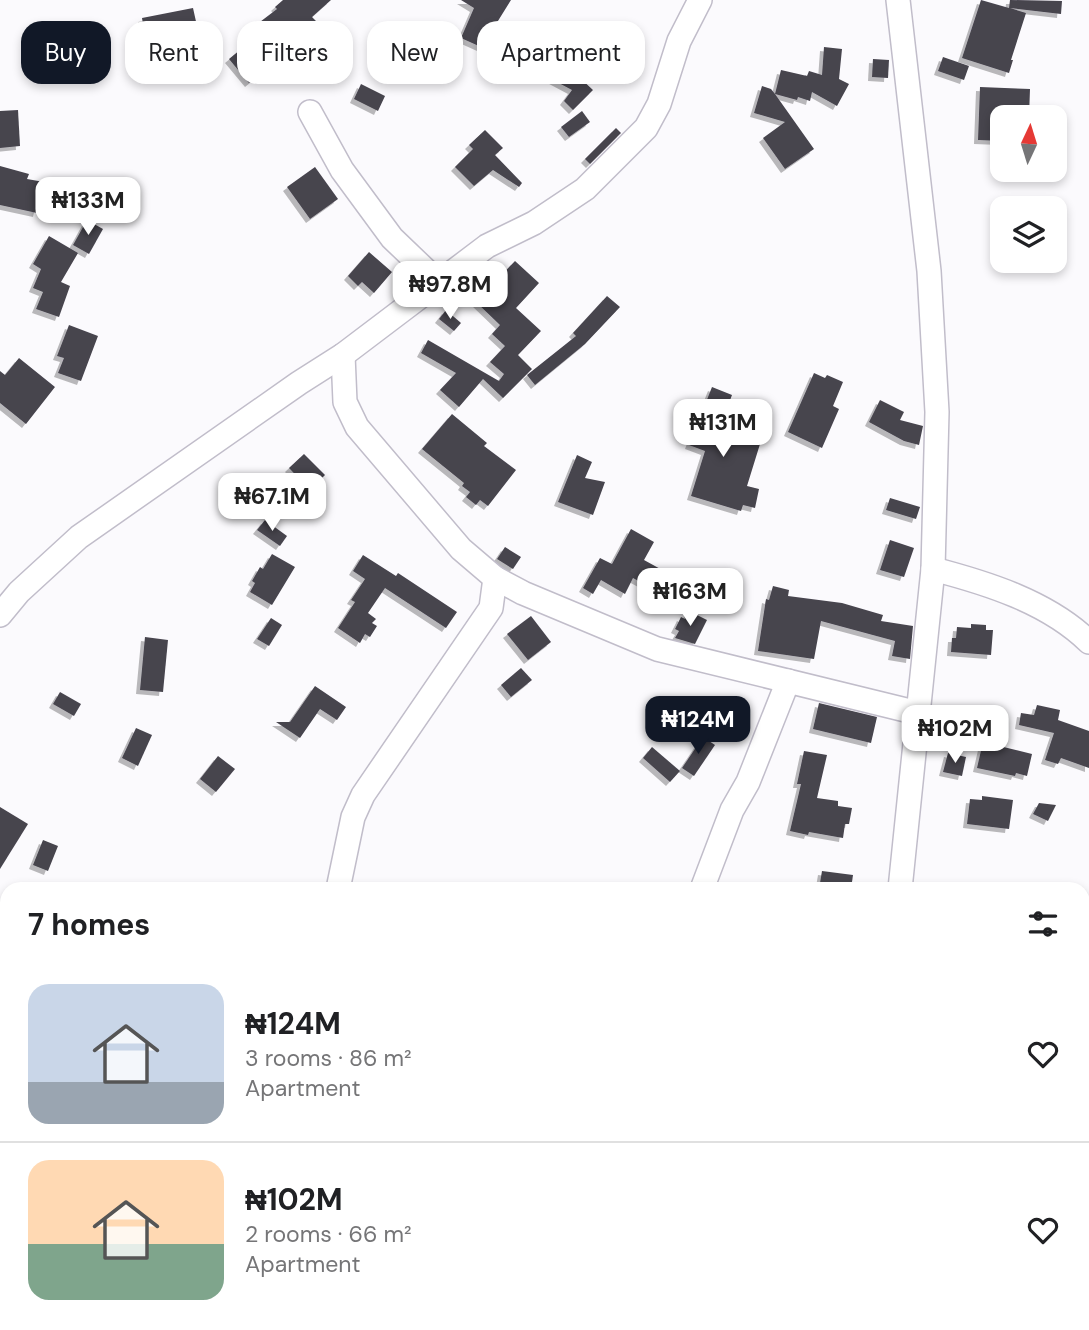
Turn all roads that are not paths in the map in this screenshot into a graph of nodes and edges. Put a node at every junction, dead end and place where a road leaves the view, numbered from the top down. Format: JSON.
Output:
{"nodes":[{"id":1,"x":700,"y":0,"type":"edge"},
{"id":2,"x":898,"y":0,"type":"edge"},
{"id":3,"x":310,"y":112,"type":"dead end"},
{"id":4,"x":439,"y":283,"type":"junction"},
{"id":5,"x":343,"y":355,"type":"junction"},
{"id":6,"x":933,"y":569,"type":"junction"},
{"id":7,"x":495,"y":578,"type":"junction"},
{"id":8,"x":523,"y":593,"type":"junction"},
{"id":9,"x":491,"y":608,"type":"junction"},
{"id":10,"x":0,"y":615,"type":"edge"},
{"id":11,"x":1089,"y":642,"type":"edge"},
{"id":12,"x":788,"y":681,"type":"junction"},
{"id":13,"x":918,"y":713,"type":"junction"},
{"id":14,"x":339,"y":882,"type":"edge"},
{"id":15,"x":705,"y":882,"type":"edge"},
{"id":16,"x":901,"y":882,"type":"edge"}],
"edges":[{"from":1,"to":4,"type":"street"},
{"from":2,"to":6,"type":"street"},
{"from":3,"to":4,"type":"street"},
{"from":4,"to":5,"type":"street"},
{"from":5,"to":7,"type":"street"},
{"from":5,"to":10,"type":"street"},
{"from":6,"to":11,"type":"street"},
{"from":6,"to":13,"type":"street"},
{"from":7,"to":8,"type":"street"},
{"from":7,"to":9,"type":"street"},
{"from":8,"to":9,"type":"street"},
{"from":8,"to":12,"type":"street"},
{"from":9,"to":14,"type":"street"},
{"from":12,"to":13,"type":"street"},
{"from":12,"to":15,"type":"street"},
{"from":13,"to":16,"type":"street"}]}
